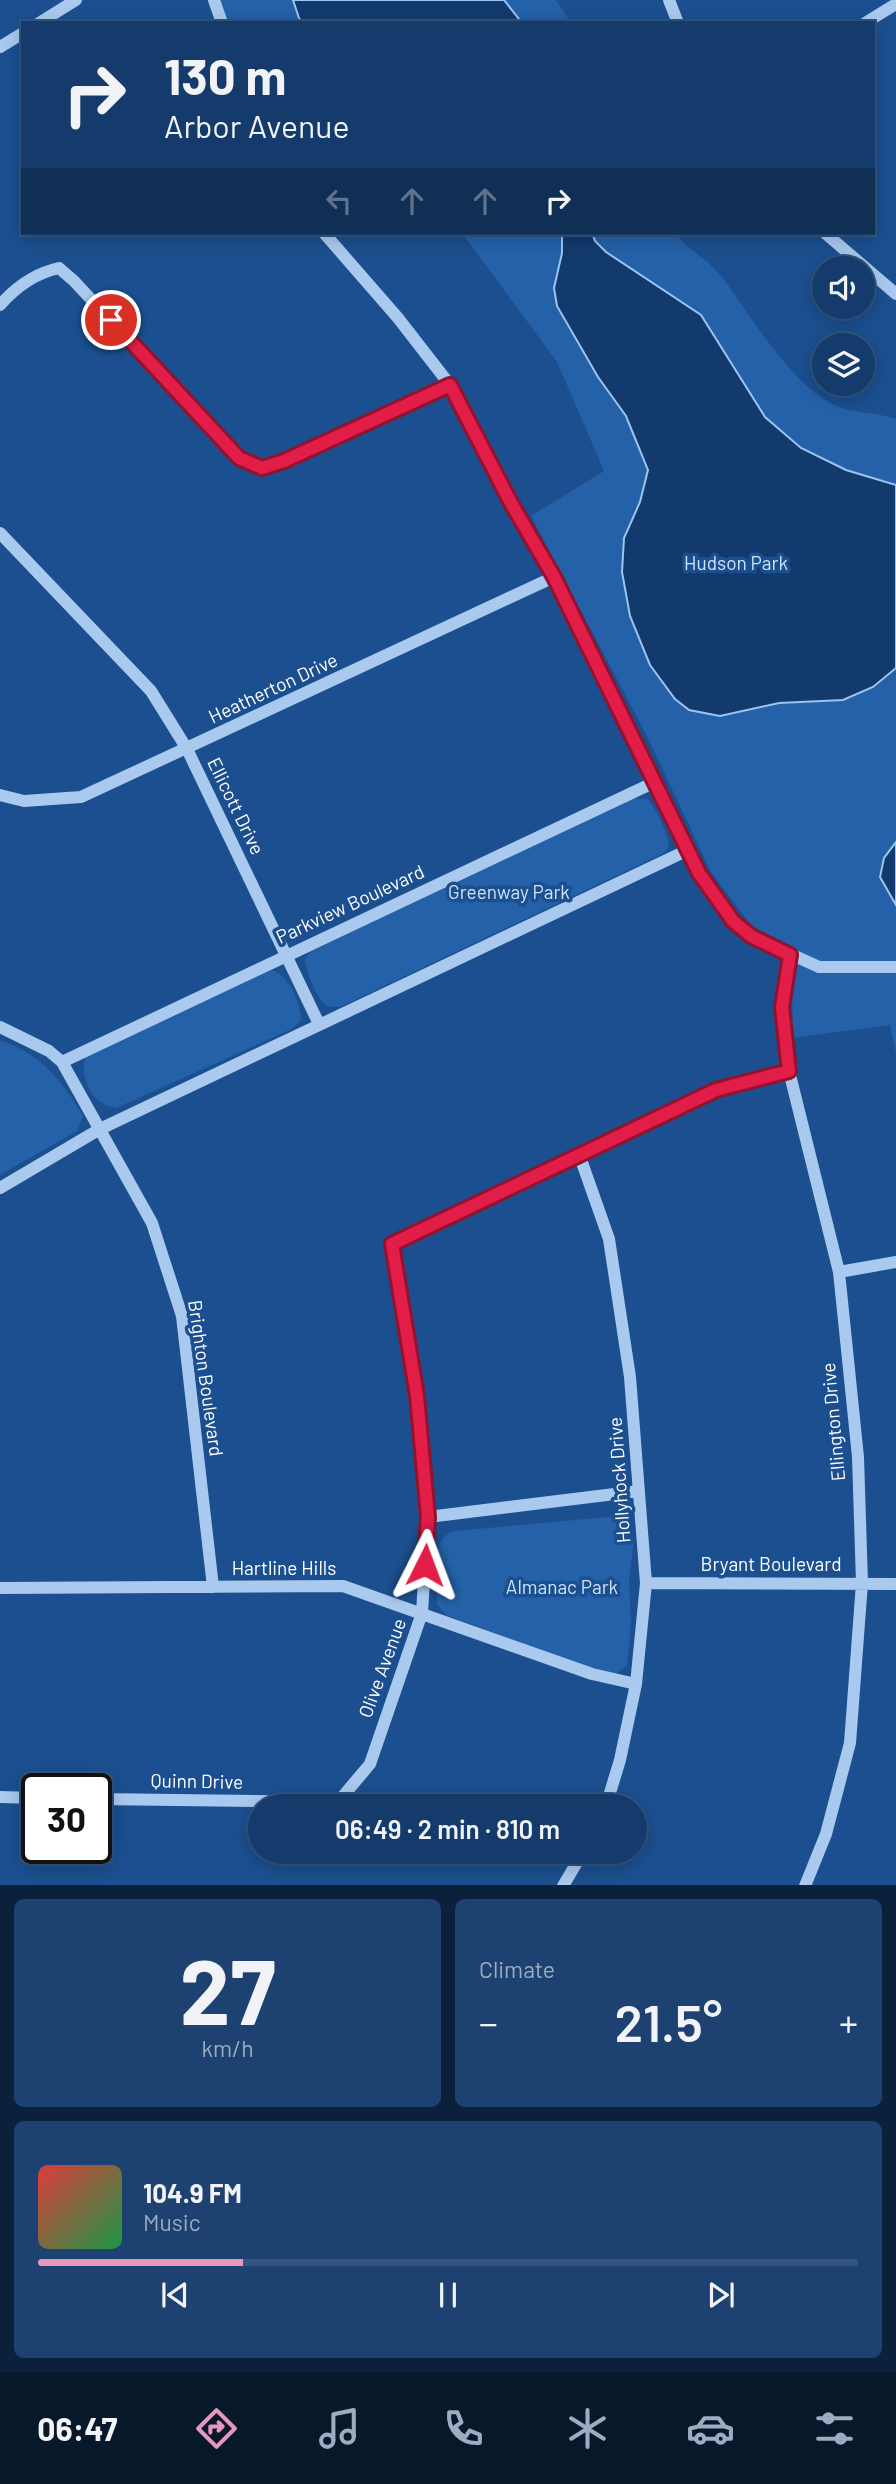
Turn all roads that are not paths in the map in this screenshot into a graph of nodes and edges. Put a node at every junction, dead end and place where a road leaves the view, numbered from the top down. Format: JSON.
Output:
{"nodes":[{"id":1,"x":76,"y":0,"type":"edge"},
{"id":2,"x":214,"y":0,"type":"edge"},
{"id":3,"x":669,"y":0,"type":"edge"},
{"id":4,"x":896,"y":4,"type":"edge"},
{"id":5,"x":42,"y":21,"type":"edge"},
{"id":6,"x":221,"y":21,"type":"edge"},
{"id":7,"x":677,"y":21,"type":"edge"},
{"id":8,"x":868,"y":21,"type":"edge"},
{"id":9,"x":21,"y":34,"type":"edge"},
{"id":10,"x":0,"y":47,"type":"edge"},
{"id":11,"x":326,"y":235,"type":"edge"},
{"id":12,"x":827,"y":235,"type":"edge"},
{"id":13,"x":896,"y":294,"type":"edge"},
{"id":14,"x":0,"y":305,"type":"edge"},
{"id":15,"x":450,"y":385,"type":"junction"},
{"id":16,"x":0,"y":533,"type":"edge"},
{"id":17,"x":554,"y":577,"type":"junction"},
{"id":18,"x":187,"y":749,"type":"junction"},
{"id":19,"x":655,"y":782,"type":"junction"},
{"id":20,"x":0,"y":795,"type":"edge"},
{"id":21,"x":688,"y":850,"type":"junction"},
{"id":22,"x":790,"y":955,"type":"junction"},
{"id":23,"x":286,"y":956,"type":"junction"},
{"id":24,"x":896,"y":967,"type":"edge"},
{"id":25,"x":320,"y":1024,"type":"junction"},
{"id":26,"x":0,"y":1027,"type":"edge"},
{"id":27,"x":62,"y":1062,"type":"junction"},
{"id":28,"x":789,"y":1071,"type":"junction"},
{"id":29,"x":100,"y":1129,"type":"junction"},
{"id":30,"x":579,"y":1154,"type":"junction"},
{"id":31,"x":0,"y":1188,"type":"edge"},
{"id":32,"x":896,"y":1262,"type":"edge"},
{"id":33,"x":839,"y":1272,"type":"junction"},
{"id":34,"x":639,"y":1491,"type":"junction"},
{"id":35,"x":428,"y":1517,"type":"junction"},
{"id":36,"x":646,"y":1583,"type":"junction"},
{"id":37,"x":862,"y":1583,"type":"junction"},
{"id":38,"x":896,"y":1584,"type":"edge"},
{"id":39,"x":214,"y":1587,"type":"junction"},
{"id":40,"x":0,"y":1588,"type":"edge"},
{"id":41,"x":422,"y":1614,"type":"junction"},
{"id":42,"x":636,"y":1684,"type":"junction"},
{"id":43,"x":345,"y":1794,"type":"edge"},
{"id":44,"x":610,"y":1794,"type":"edge"},
{"id":45,"x":0,"y":1797,"type":"edge"},
{"id":46,"x":21,"y":1798,"type":"edge"},
{"id":47,"x":112,"y":1798,"type":"edge"},
{"id":48,"x":248,"y":1801,"type":"edge"},
{"id":49,"x":576,"y":1864,"type":"edge"},
{"id":50,"x":563,"y":1885,"type":"edge"},
{"id":51,"x":805,"y":1885,"type":"edge"}],
"edges":[{"from":1,"to":5,"type":"street"},
{"from":2,"to":6,"type":"street"},
{"from":3,"to":7,"type":"street"},
{"from":4,"to":8,"type":"street"},
{"from":9,"to":10,"type":"street"},
{"from":11,"to":15,"type":"street"},
{"from":12,"to":13,"type":"street"},
{"from":14,"to":15,"type":"street"},
{"from":15,"to":17,"type":"street"},
{"from":16,"to":18,"type":"street","name":"Ellicott Drive"},
{"from":17,"to":18,"type":"street","name":"Heatherton Drive"},
{"from":17,"to":19,"type":"street"},
{"from":18,"to":20,"type":"street","name":"Heatherton Drive"},
{"from":18,"to":23,"type":"street","name":"Ellicott Drive"},
{"from":19,"to":21,"type":"street"},
{"from":19,"to":23,"type":"street","name":"Parkview Boulevard"},
{"from":21,"to":22,"type":"street"},
{"from":21,"to":25,"type":"street"},
{"from":22,"to":24,"type":"street"},
{"from":22,"to":28,"type":"street","name":"Ellington Drive"},
{"from":23,"to":25,"type":"street","name":"Ellicott Drive"},
{"from":23,"to":27,"type":"street","name":"Parkview Boulevard"},
{"from":25,"to":29,"type":"street"},
{"from":26,"to":27,"type":"street","name":"Brighton Boulevard"},
{"from":27,"to":29,"type":"street","name":"Brighton Boulevard"},
{"from":28,"to":30,"type":"street"},
{"from":28,"to":33,"type":"street","name":"Ellington Drive"},
{"from":29,"to":31,"type":"street"},
{"from":29,"to":39,"type":"street","name":"Brighton Boulevard"},
{"from":30,"to":34,"type":"street","name":"Hollyhock Drive"},
{"from":30,"to":35,"type":"street","name":"Olive Avenue"},
{"from":32,"to":33,"type":"street"},
{"from":33,"to":37,"type":"street","name":"Ellington Drive"},
{"from":34,"to":35,"type":"street"},
{"from":34,"to":36,"type":"street","name":"Hollyhock Drive"},
{"from":35,"to":41,"type":"street","name":"Olive Avenue"},
{"from":36,"to":37,"type":"street","name":"Bryant Boulevard"},
{"from":36,"to":42,"type":"street","name":"Hollyhock Drive"},
{"from":37,"to":38,"type":"street","name":"Bryant Boulevard"},
{"from":37,"to":51,"type":"street","name":"Ellington Drive"},
{"from":39,"to":40,"type":"street","name":"Hartline Hills"},
{"from":39,"to":41,"type":"street","name":"Hartline Hills"},
{"from":41,"to":42,"type":"street","name":"Hartline Hills"},
{"from":41,"to":43,"type":"street","name":"Olive Avenue"},
{"from":42,"to":44,"type":"street","name":"Hollyhock Drive"},
{"from":45,"to":46,"type":"street"},
{"from":47,"to":48,"type":"street","name":"Quinn Drive"},
{"from":49,"to":50,"type":"street"}]}
